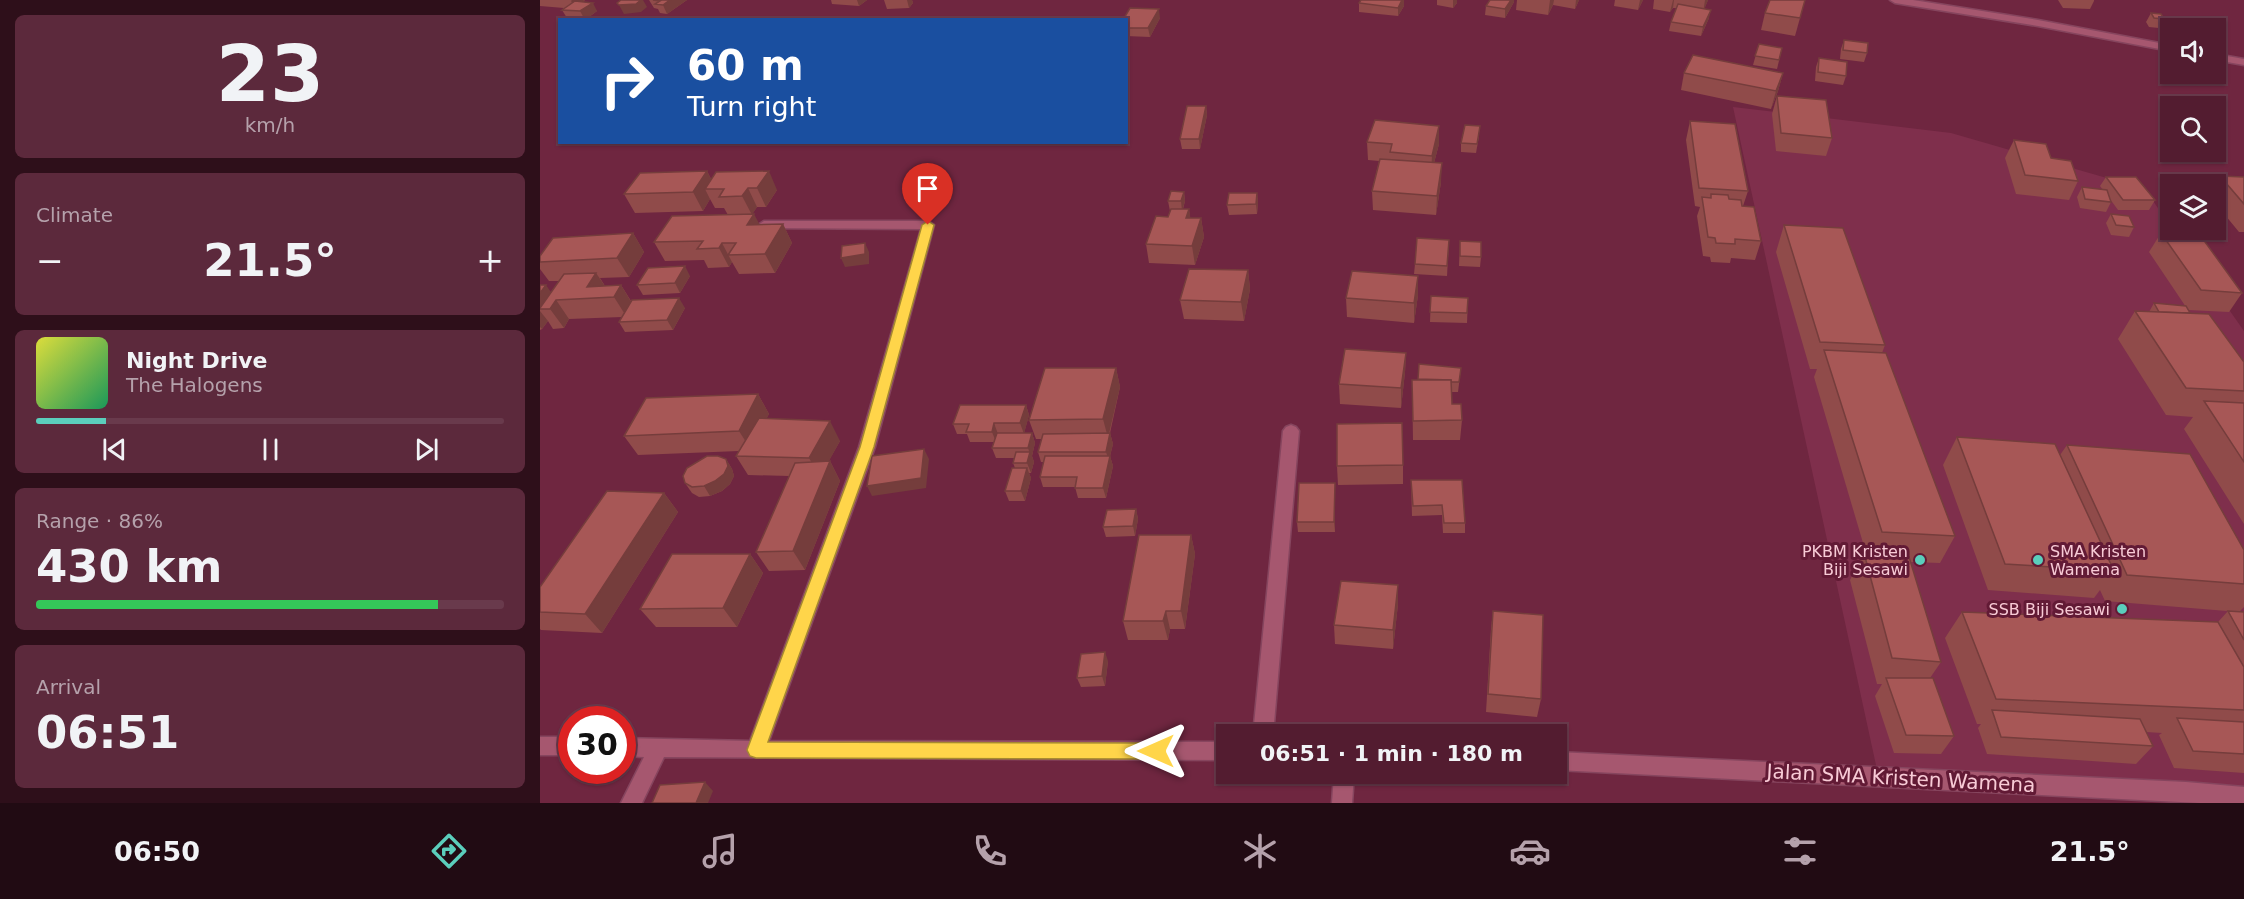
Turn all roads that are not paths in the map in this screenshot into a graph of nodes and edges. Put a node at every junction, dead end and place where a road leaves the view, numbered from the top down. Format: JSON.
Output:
{"nodes":[{"id":1,"x":1895,"y":0,"type":"edge"},
{"id":2,"x":2160,"y":46,"type":"edge"},
{"id":3,"x":2226,"y":59,"type":"edge"},
{"id":4,"x":2244,"y":62,"type":"edge"},
{"id":5,"x":745,"y":225,"type":"edge"},
{"id":6,"x":1291,"y":431,"type":"dead end"},
{"id":7,"x":1264,"y":724,"type":"edge"},
{"id":8,"x":540,"y":746,"type":"edge"},
{"id":9,"x":558,"y":746,"type":"edge"},
{"id":10,"x":636,"y":747,"type":"edge"},
{"id":11,"x":659,"y":747,"type":"junction"},
{"id":12,"x":756,"y":750,"type":"junction"},
{"id":13,"x":1216,"y":751,"type":"edge"},
{"id":14,"x":1567,"y":761,"type":"edge"},
{"id":15,"x":1343,"y":784,"type":"edge"},
{"id":16,"x":2244,"y":797,"type":"edge"},
{"id":17,"x":631,"y":803,"type":"edge"},
{"id":18,"x":1342,"y":803,"type":"edge"}],
"edges":[{"from":1,"to":2,"type":"street"},
{"from":3,"to":4,"type":"street"},
{"from":5,"to":12,"type":"street"},
{"from":6,"to":7,"type":"street"},
{"from":8,"to":9,"type":"street"},
{"from":10,"to":11,"type":"street"},
{"from":11,"to":12,"type":"street"},
{"from":11,"to":17,"type":"street"},
{"from":12,"to":13,"type":"street"},
{"from":14,"to":16,"type":"street","name":"Jalan SMA Kristen Wamena"},
{"from":15,"to":18,"type":"street"}]}
